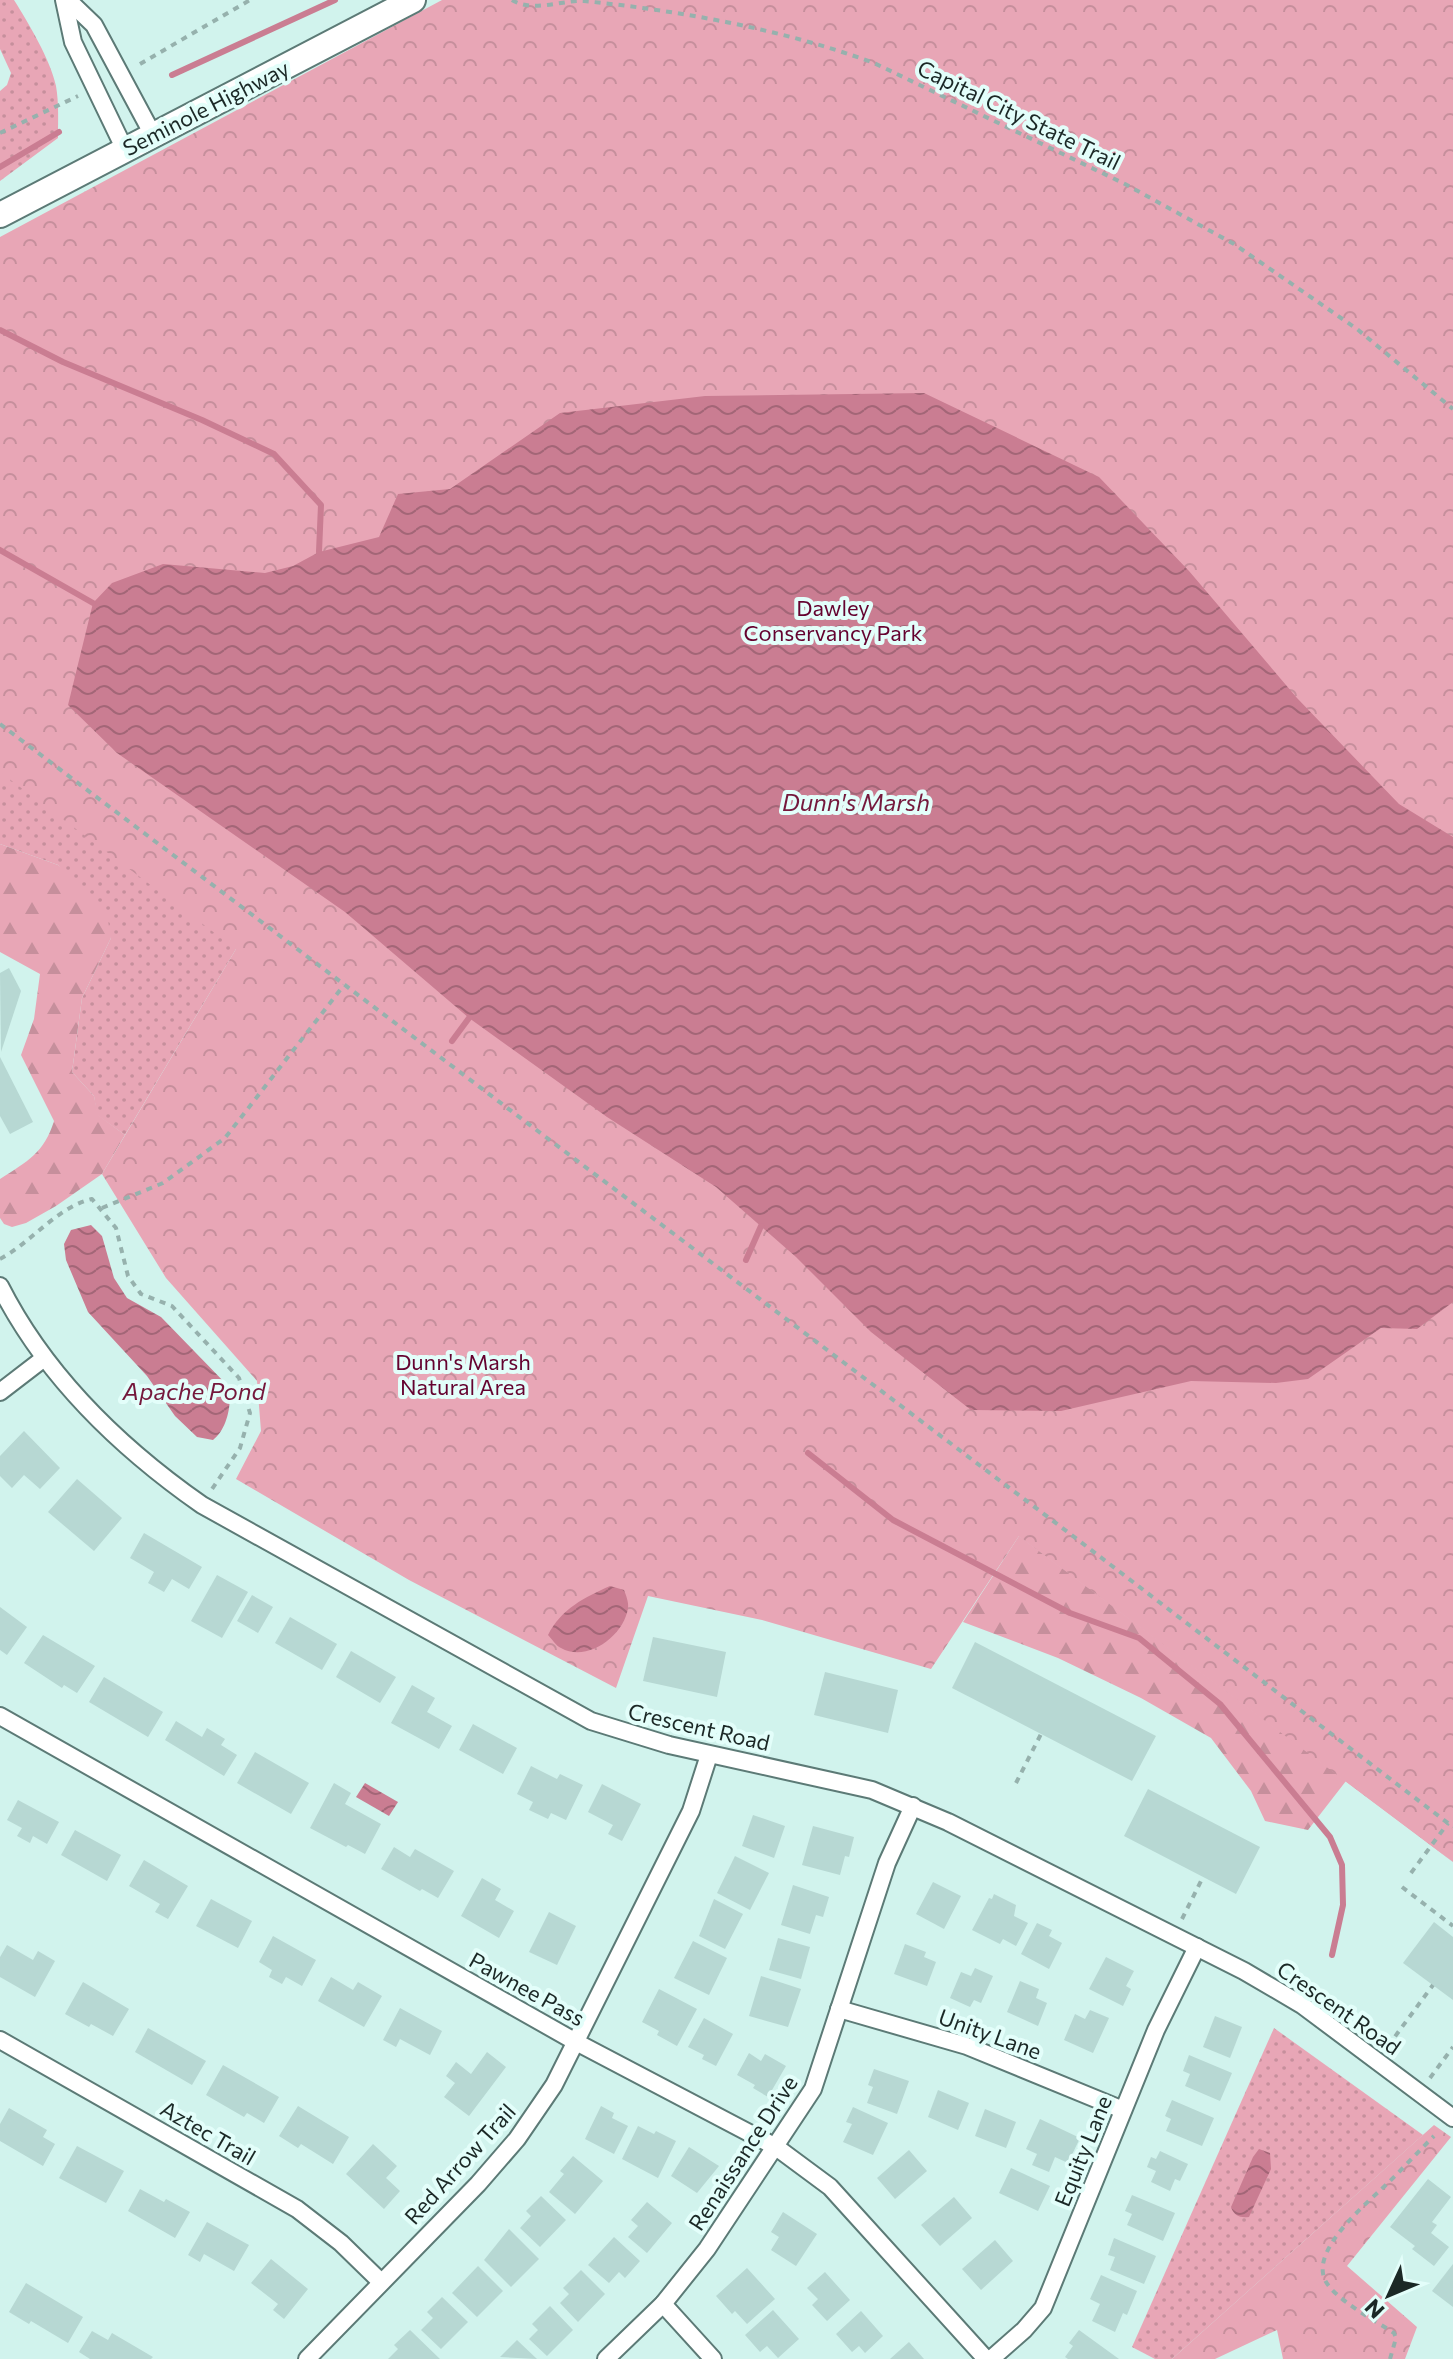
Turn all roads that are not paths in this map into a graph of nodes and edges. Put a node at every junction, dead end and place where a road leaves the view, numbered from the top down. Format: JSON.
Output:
{"nodes":[{"id":1,"x":66,"y":0,"type":"edge"},
{"id":2,"x":413,"y":0,"type":"edge"},
{"id":3,"x":153,"y":135,"type":"junction"},
{"id":4,"x":125,"y":150,"type":"junction"},
{"id":5,"x":0,"y":215,"type":"edge"},
{"id":6,"x":0,"y":1286,"type":"edge"},
{"id":7,"x":43,"y":1359,"type":"junction"},
{"id":8,"x":0,"y":1392,"type":"edge"},
{"id":9,"x":0,"y":1716,"type":"edge"},
{"id":10,"x":709,"y":1755,"type":"junction"},
{"id":11,"x":913,"y":1806,"type":"junction"},
{"id":12,"x":1197,"y":1947,"type":"junction"},
{"id":13,"x":839,"y":2009,"type":"junction"},
{"id":14,"x":0,"y":2040,"type":"edge"},
{"id":15,"x":576,"y":2042,"type":"junction"},
{"id":16,"x":1123,"y":2110,"type":"junction"},
{"id":17,"x":1453,"y":2118,"type":"edge"},
{"id":18,"x":776,"y":2147,"type":"junction"},
{"id":19,"x":381,"y":2282,"type":"junction"},
{"id":20,"x":663,"y":2304,"type":"junction"},
{"id":21,"x":307,"y":2359,"type":"edge"},
{"id":22,"x":606,"y":2359,"type":"edge"},
{"id":23,"x":713,"y":2359,"type":"edge"},
{"id":24,"x":988,"y":2359,"type":"edge"}],
"edges":[{"from":1,"to":3,"type":"street"},
{"from":1,"to":4,"type":"street"},
{"from":2,"to":3,"type":"street","name":"Seminole Highway"},
{"from":3,"to":4,"type":"street","name":"Seminole Highway"},
{"from":4,"to":5,"type":"street","name":"Seminole Highway"},
{"from":6,"to":7,"type":"street","name":"Crescent Road"},
{"from":7,"to":8,"type":"street"},
{"from":7,"to":10,"type":"street","name":"Crescent Road"},
{"from":9,"to":15,"type":"street","name":"Pawnee Pass"},
{"from":10,"to":11,"type":"street","name":"Crescent Road"},
{"from":10,"to":15,"type":"street","name":"Red Arrow Trail"},
{"from":11,"to":12,"type":"street","name":"Crescent Road"},
{"from":11,"to":13,"type":"street","name":"Renaissance Drive"},
{"from":12,"to":16,"type":"street","name":"Equity Lane"},
{"from":12,"to":17,"type":"street","name":"Crescent Road"},
{"from":13,"to":16,"type":"street","name":"Unity Lane"},
{"from":13,"to":18,"type":"street","name":"Renaissance Drive"},
{"from":14,"to":19,"type":"street","name":"Aztec Trail"},
{"from":15,"to":18,"type":"street","name":"Pawnee Pass"},
{"from":15,"to":19,"type":"street","name":"Red Arrow Trail"},
{"from":16,"to":24,"type":"street","name":"Equity Lane"},
{"from":18,"to":20,"type":"street","name":"Renaissance Drive"},
{"from":18,"to":24,"type":"street","name":"Pawnee Pass"},
{"from":19,"to":21,"type":"street","name":"Red Arrow Trail"},
{"from":20,"to":22,"type":"street","name":"Renaissance Drive"},
{"from":20,"to":23,"type":"street"}]}
